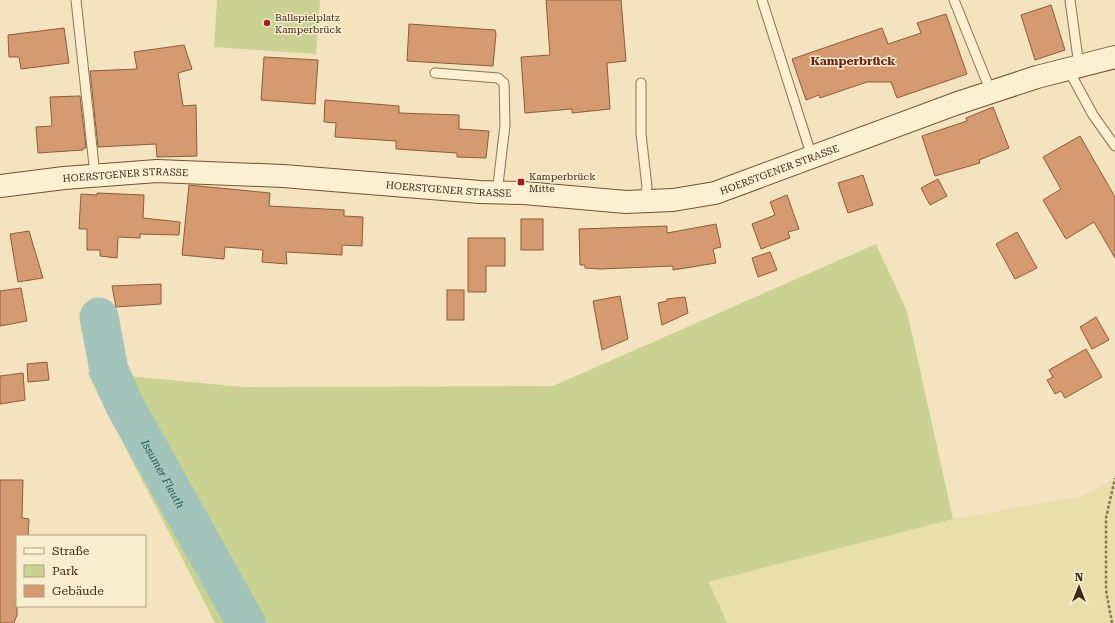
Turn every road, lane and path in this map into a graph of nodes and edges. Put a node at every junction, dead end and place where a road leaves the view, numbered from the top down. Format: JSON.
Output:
{"nodes":[{"id":1,"x":76,"y":0,"type":"edge"},
{"id":2,"x":762,"y":0,"type":"edge"},
{"id":3,"x":954,"y":0,"type":"edge"},
{"id":4,"x":1070,"y":0,"type":"edge"},
{"id":5,"x":1115,"y":57,"type":"edge"},
{"id":6,"x":1073,"y":67,"type":"junction"},
{"id":7,"x":435,"y":73,"type":"dead end"},
{"id":8,"x":641,"y":83,"type":"dead end"},
{"id":9,"x":991,"y":92,"type":"junction"},
{"id":10,"x":1115,"y":146,"type":"edge"},
{"id":11,"x":812,"y":157,"type":"junction"},
{"id":12,"x":95,"y":176,"type":"junction"},
{"id":13,"x":0,"y":186,"type":"edge"},
{"id":14,"x":497,"y":193,"type":"junction"},
{"id":15,"x":644,"y":201,"type":"junction"},
{"id":16,"x":1115,"y":478,"type":"edge"},
{"id":17,"x":1112,"y":623,"type":"edge"}],
"edges":[{"from":1,"to":12,"type":"lane"},
{"from":2,"to":11,"type":"lane"},
{"from":3,"to":9,"type":"lane"},
{"from":4,"to":6,"type":"lane"},
{"from":5,"to":6,"type":"main road","name":"HOERSTGENER STRASSE"},
{"from":6,"to":9,"type":"main road","name":"HOERSTGENER STRASSE"},
{"from":6,"to":10,"type":"lane"},
{"from":7,"to":14,"type":"lane"},
{"from":8,"to":15,"type":"lane"},
{"from":9,"to":11,"type":"main road","name":"HOERSTGENER STRASSE"},
{"from":11,"to":15,"type":"main road","name":"HOERSTGENER STRASSE"},
{"from":12,"to":13,"type":"main road","name":"HOERSTGENER STRASSE"},
{"from":12,"to":14,"type":"main road","name":"HOERSTGENER STRASSE"},
{"from":14,"to":15,"type":"main road","name":"HOERSTGENER STRASSE"},
{"from":16,"to":17,"type":"path"}]}
